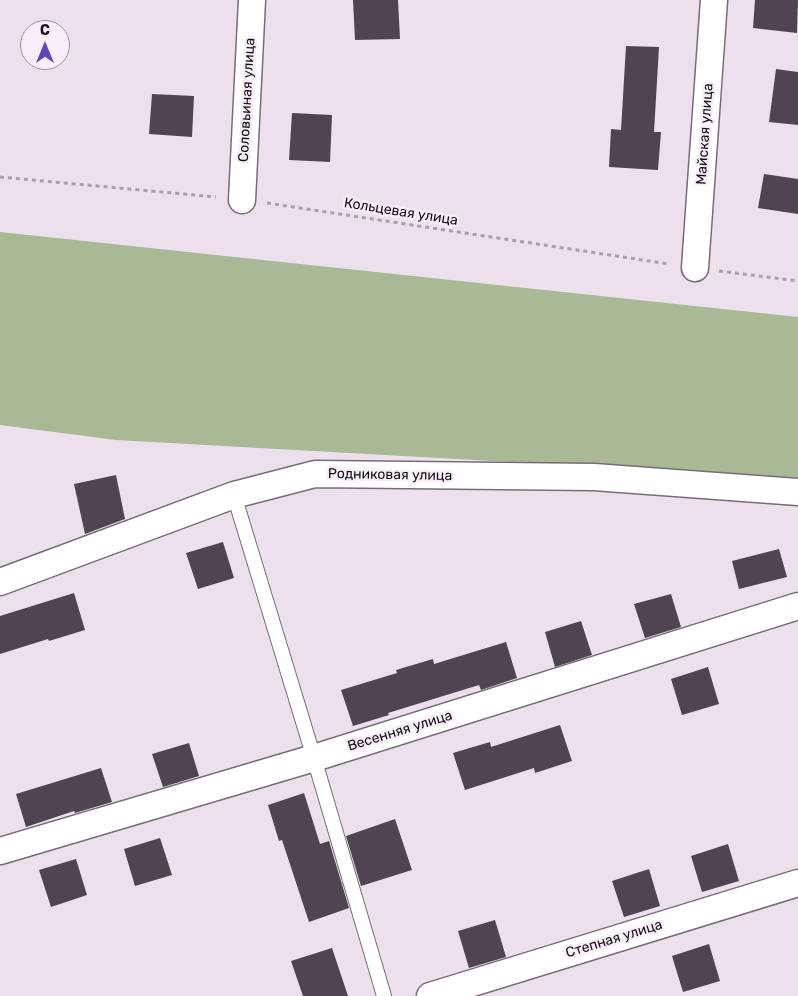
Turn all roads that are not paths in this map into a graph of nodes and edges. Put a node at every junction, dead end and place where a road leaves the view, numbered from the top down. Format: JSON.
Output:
{"nodes":[{"id":1,"x":252,"y":0,"type":"edge"},
{"id":2,"x":714,"y":0,"type":"edge"},
{"id":3,"x":242,"y":200,"type":"road end"},
{"id":4,"x":695,"y":268,"type":"road end"},
{"id":5,"x":798,"y":492,"type":"edge"},
{"id":6,"x":234,"y":495,"type":"junction"},
{"id":7,"x":0,"y":582,"type":"edge"},
{"id":8,"x":798,"y":606,"type":"edge"},
{"id":9,"x":314,"y":758,"type":"junction"},
{"id":10,"x":0,"y":851,"type":"edge"},
{"id":11,"x":798,"y":883,"type":"edge"},
{"id":12,"x":384,"y":996,"type":"edge"},
{"id":13,"x":430,"y":996,"type":"edge"}],
"edges":[{"from":1,"to":3,"type":"street","name":"Соловьиная улица"},
{"from":2,"to":4,"type":"street","name":"Майская улица"},
{"from":5,"to":6,"type":"street","name":"Родниковая улица"},
{"from":6,"to":7,"type":"street","name":"Родниковая улица"},
{"from":6,"to":9,"type":"lane"},
{"from":8,"to":9,"type":"street","name":"Весенняя улица"},
{"from":9,"to":10,"type":"street","name":"Весенняя улица"},
{"from":9,"to":12,"type":"lane"},
{"from":11,"to":13,"type":"street","name":"Степная улица"}]}
